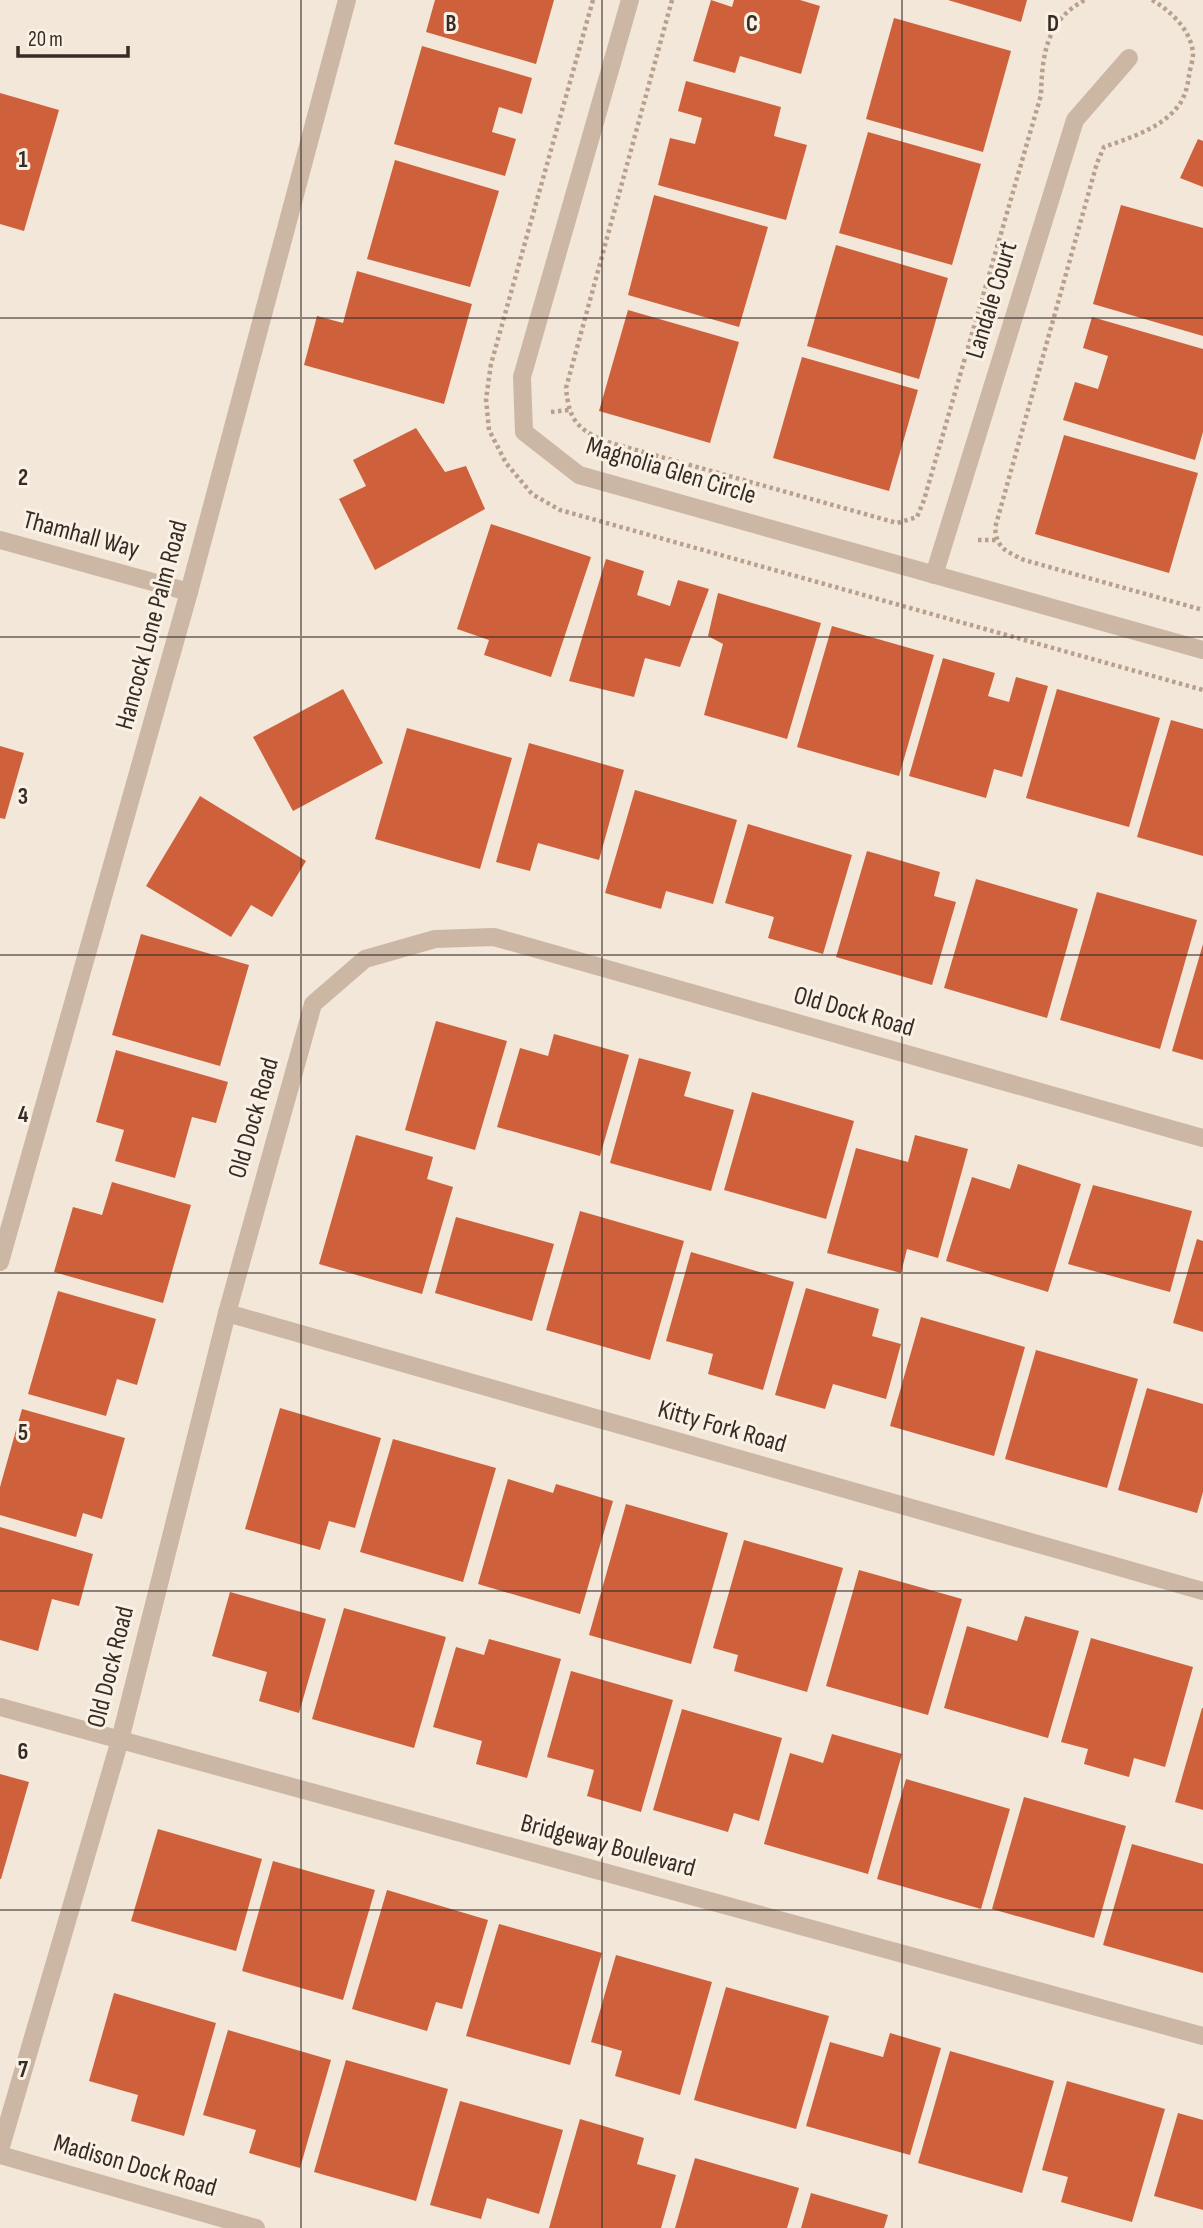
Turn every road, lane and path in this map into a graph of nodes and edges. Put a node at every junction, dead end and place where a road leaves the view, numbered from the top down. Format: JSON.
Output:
{"nodes":[{"id":1,"x":347,"y":0,"type":"edge"},
{"id":2,"x":593,"y":0,"type":"edge"},
{"id":3,"x":630,"y":0,"type":"edge"},
{"id":4,"x":672,"y":0,"type":"edge"},
{"id":5,"x":1085,"y":0,"type":"edge"},
{"id":6,"x":1152,"y":0,"type":"edge"},
{"id":7,"x":1129,"y":58,"type":"dead end"},
{"id":8,"x":569,"y":410,"type":"junction"},
{"id":9,"x":550,"y":412,"type":"dead end"},
{"id":10,"x":0,"y":540,"type":"edge"},
{"id":11,"x":978,"y":540,"type":"dead end"},
{"id":12,"x":996,"y":540,"type":"junction"},
{"id":13,"x":934,"y":575,"type":"junction"},
{"id":14,"x":189,"y":592,"type":"junction"},
{"id":15,"x":1203,"y":610,"type":"edge"},
{"id":16,"x":1203,"y":650,"type":"edge"},
{"id":17,"x":1203,"y":690,"type":"edge"},
{"id":18,"x":1203,"y":1138,"type":"edge"},
{"id":19,"x":0,"y":1262,"type":"edge"},
{"id":20,"x":227,"y":1313,"type":"junction"},
{"id":21,"x":1203,"y":1591,"type":"edge"},
{"id":22,"x":0,"y":1707,"type":"edge"},
{"id":23,"x":120,"y":1740,"type":"junction"},
{"id":24,"x":1203,"y":2036,"type":"edge"},
{"id":25,"x":0,"y":2152,"type":"edge"},
{"id":26,"x":256,"y":2228,"type":"edge"}],
"edges":[{"from":1,"to":14,"type":"street","name":"Hancock Lone Palm Road"},
{"from":2,"to":17,"type":"path"},
{"from":3,"to":13,"type":"street","name":"Magnolia Glen Circle"},
{"from":4,"to":8,"type":"path"},
{"from":5,"to":8,"type":"path"},
{"from":6,"to":12,"type":"path"},
{"from":7,"to":13,"type":"street","name":"Landale Court"},
{"from":8,"to":9,"type":"path"},
{"from":10,"to":14,"type":"street","name":"Thamhall Way"},
{"from":11,"to":12,"type":"path"},
{"from":12,"to":15,"type":"path"},
{"from":13,"to":16,"type":"street","name":"Magnolia Glen Circle"},
{"from":14,"to":19,"type":"street","name":"Hancock Lone Palm Road"},
{"from":18,"to":20,"type":"street","name":"Old Dock Road"},
{"from":20,"to":21,"type":"street","name":"Kitty Fork Road"},
{"from":20,"to":23,"type":"street","name":"Old Dock Road"},
{"from":22,"to":23,"type":"street","name":"Bridgeway Boulevard"},
{"from":23,"to":24,"type":"street","name":"Bridgeway Boulevard"},
{"from":23,"to":25,"type":"street","name":"Old Dock Road"},
{"from":25,"to":26,"type":"street","name":"Madison Dock Road"}]}
